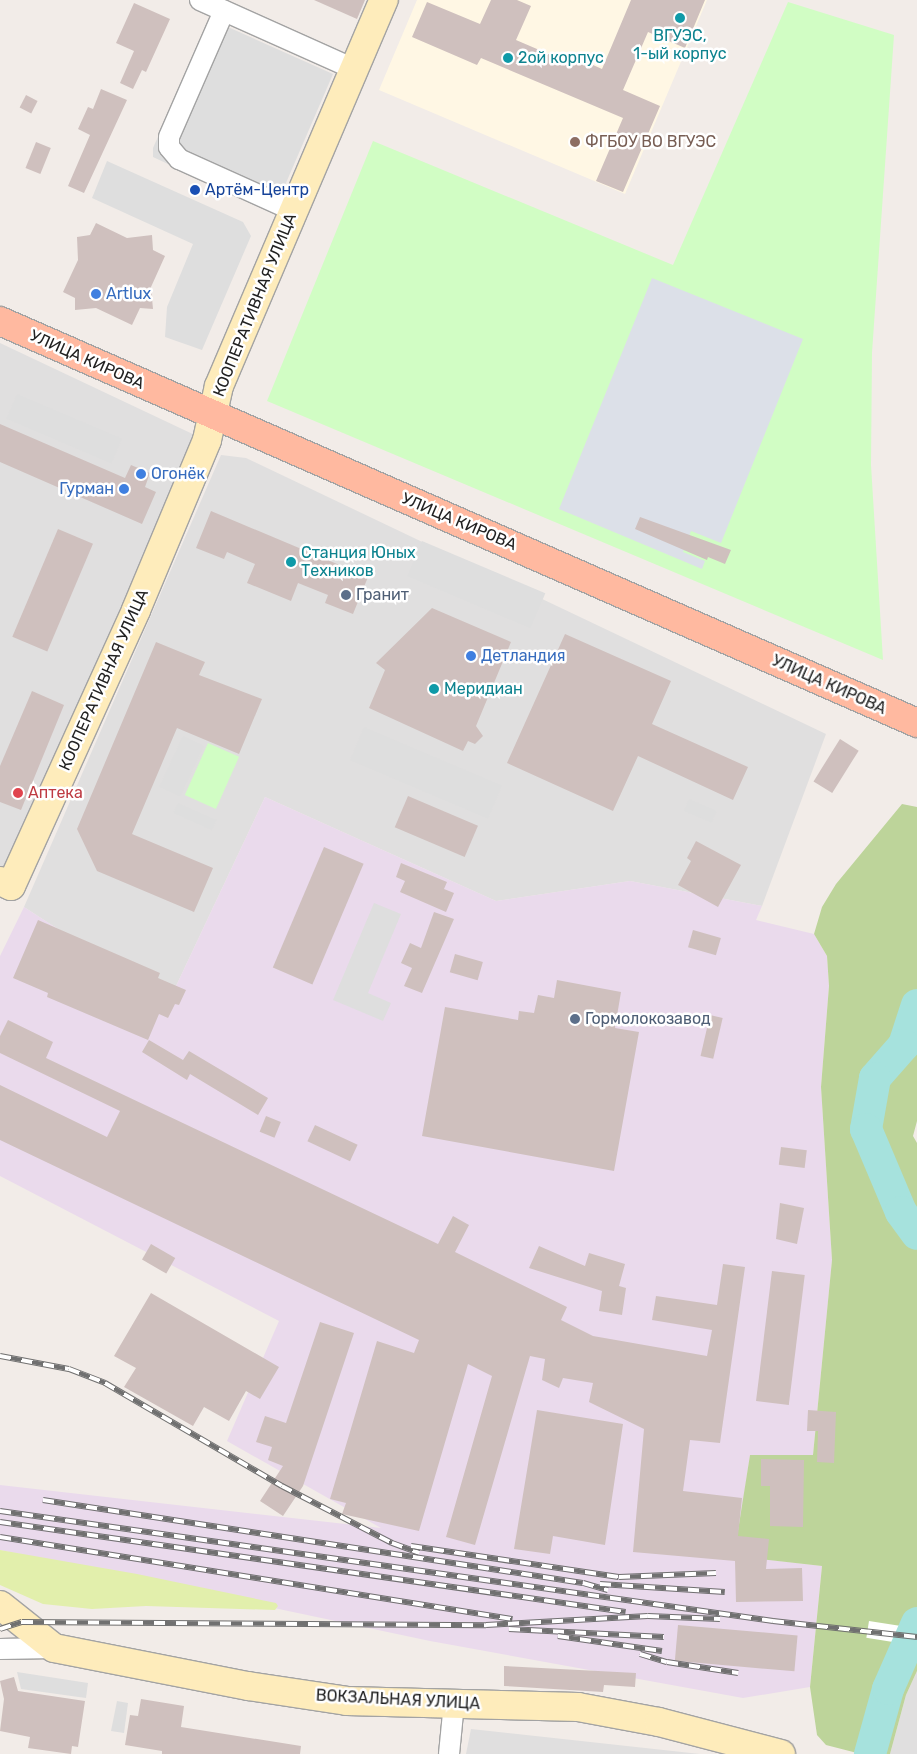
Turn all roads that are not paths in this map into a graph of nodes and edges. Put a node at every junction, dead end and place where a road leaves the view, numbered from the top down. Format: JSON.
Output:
{"nodes":[{"id":1,"x":200,"y":0,"type":"edge"},
{"id":2,"x":384,"y":0,"type":"edge"},
{"id":3,"x":224,"y":10,"type":"junction"},
{"id":4,"x":354,"y":69,"type":"junction"},
{"id":5,"x":294,"y":211,"type":"junction"},
{"id":6,"x":0,"y":321,"type":"edge"},
{"id":7,"x":211,"y":416,"type":"junction"},
{"id":8,"x":917,"y":723,"type":"edge"},
{"id":9,"x":6,"y":883,"type":"edge"},
{"id":10,"x":0,"y":1605,"type":"edge"},
{"id":11,"x":54,"y":1648,"type":"junction"},
{"id":12,"x":0,"y":1649,"type":"edge"},
{"id":13,"x":454,"y":1703,"type":"junction"},
{"id":14,"x":449,"y":1754,"type":"edge"},
{"id":15,"x":780,"y":1754,"type":"edge"}],
"edges":[{"from":1,"to":3,"type":"street"},
{"from":2,"to":4,"type":"main road","name":"КООПЕРАТИВНАЯ УЛИЦА"},
{"from":3,"to":4,"type":"street"},
{"from":3,"to":5,"type":"street"},
{"from":4,"to":5,"type":"main road","name":"КООПЕРАТИВНАЯ УЛИЦА"},
{"from":5,"to":7,"type":"main road","name":"КООПЕРАТИВНАЯ УЛИЦА"},
{"from":6,"to":7,"type":"main road","name":"УЛИЦА КИРОВА"},
{"from":7,"to":8,"type":"main road","name":"УЛИЦА КИРОВА"},
{"from":7,"to":9,"type":"main road","name":"КООПЕРАТИВНАЯ УЛИЦА"},
{"from":10,"to":11,"type":"main road","name":"ВОКЗАЛЬНАЯ УЛИЦА"},
{"from":11,"to":12,"type":"street"},
{"from":11,"to":13,"type":"main road","name":"ВОКЗАЛЬНАЯ УЛИЦА"},
{"from":13,"to":14,"type":"street"},
{"from":13,"to":15,"type":"main road","name":"ВОКЗАЛЬНАЯ УЛИЦА"}]}
